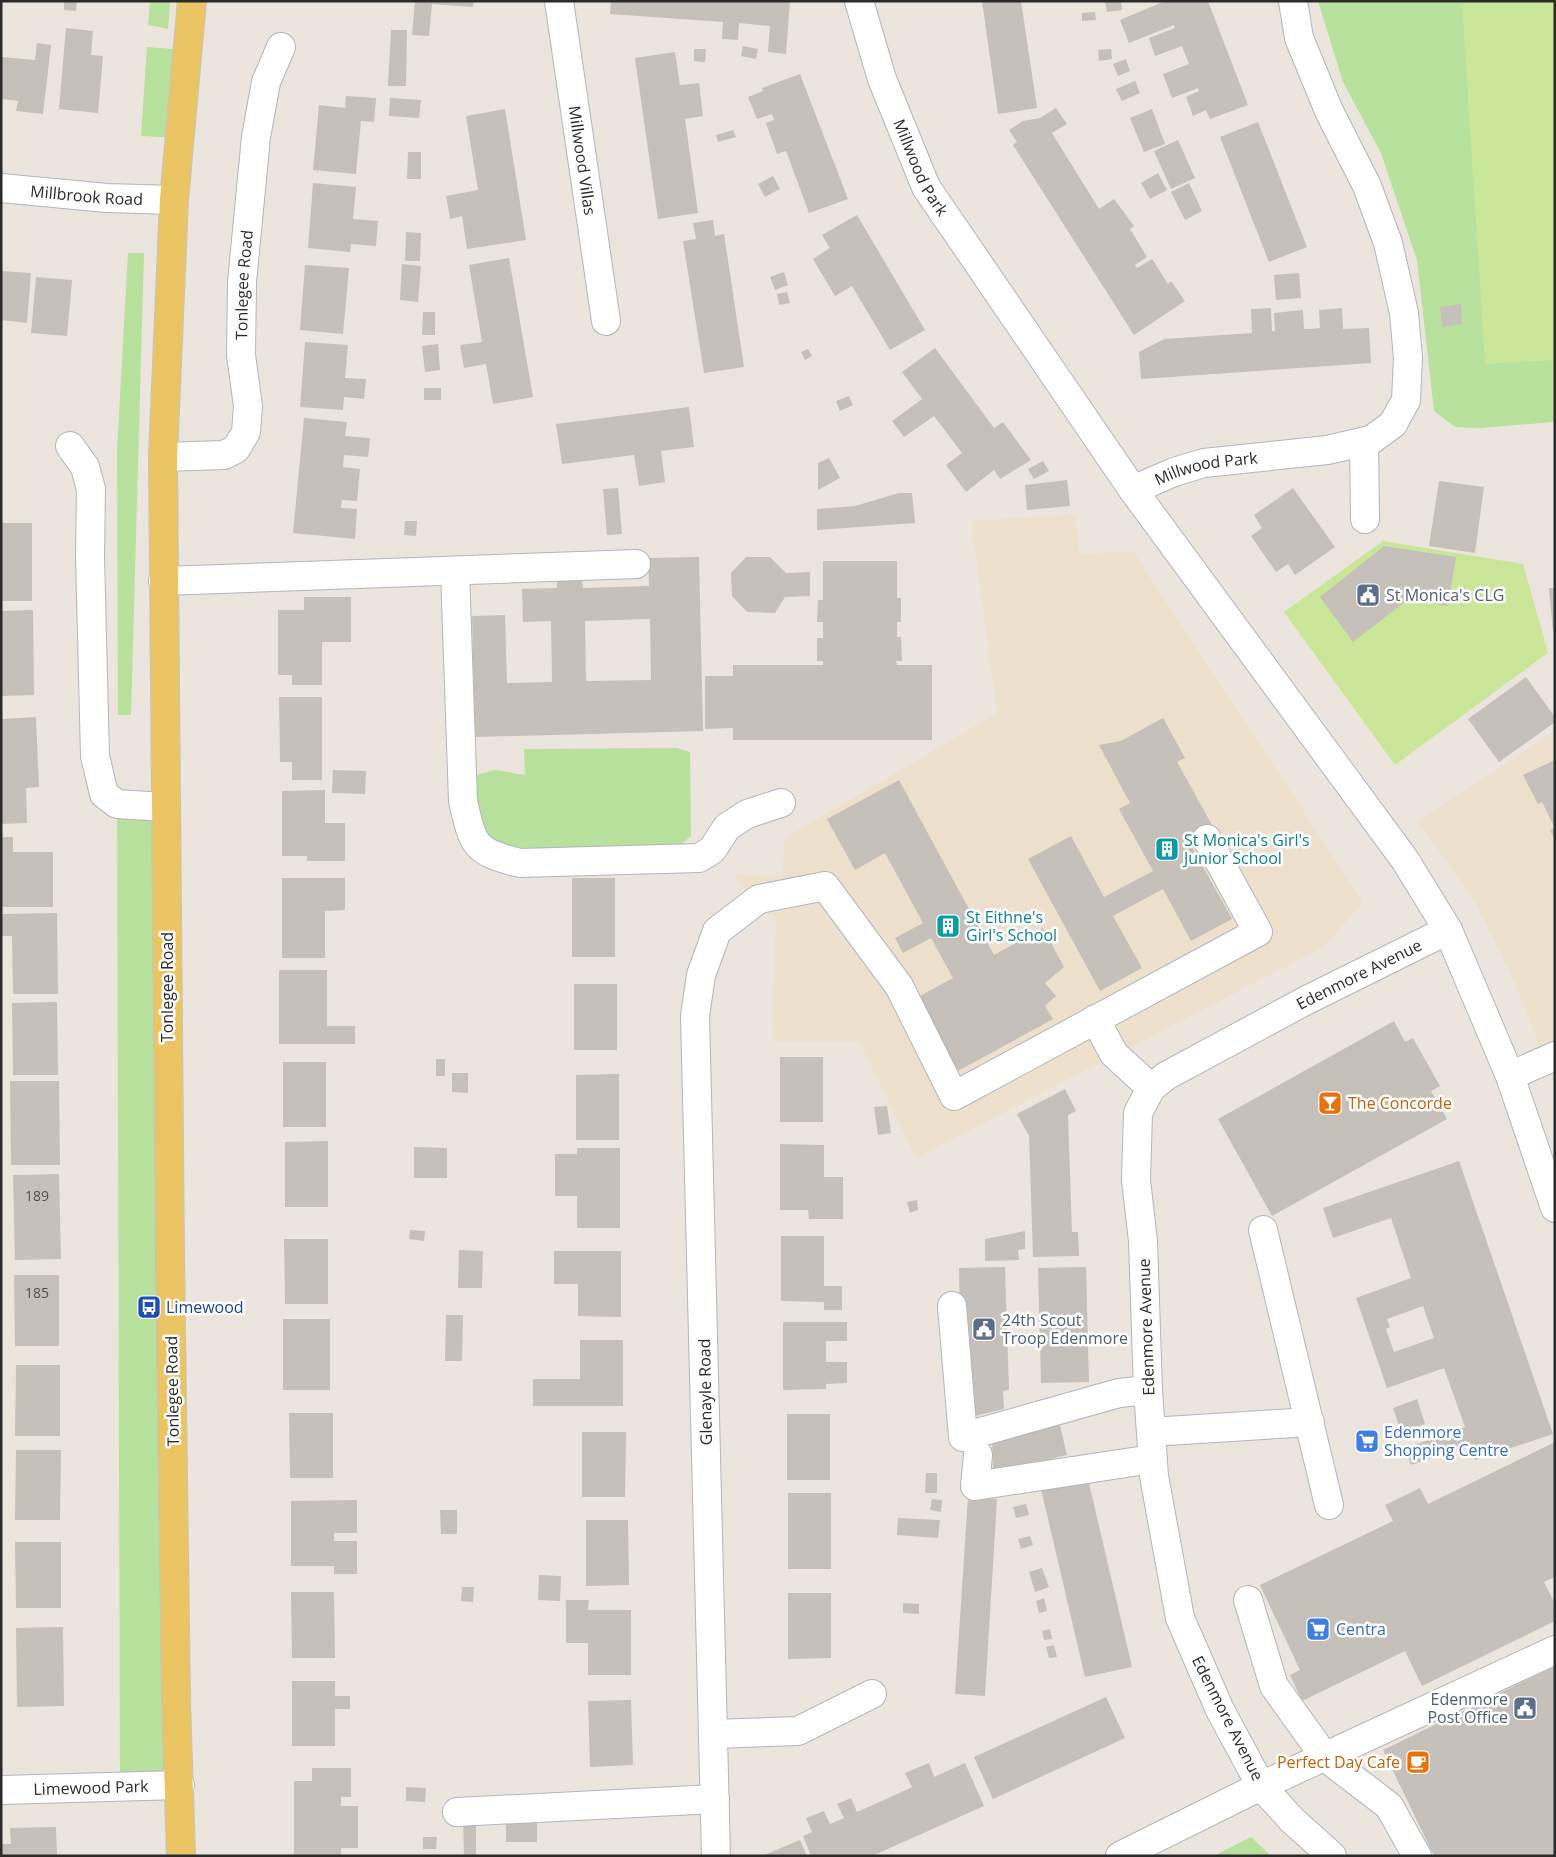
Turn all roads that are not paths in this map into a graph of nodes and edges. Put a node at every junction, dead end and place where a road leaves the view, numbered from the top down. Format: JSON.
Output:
{"nodes":[{"id":1,"x":192,"y":1,"type":"edge"},
{"id":2,"x":559,"y":1,"type":"edge"},
{"id":3,"x":859,"y":1,"type":"edge"},
{"id":4,"x":1293,"y":1,"type":"edge"},
{"id":5,"x":281,"y":46,"type":"dead end"},
{"id":6,"x":1,"y":188,"type":"edge"},
{"id":7,"x":174,"y":200,"type":"junction"},
{"id":8,"x":606,"y":321,"type":"dead end"},
{"id":9,"x":1364,"y":442,"type":"junction"},
{"id":10,"x":70,"y":446,"type":"dead end"},
{"id":11,"x":163,"y":457,"type":"junction"},
{"id":12,"x":1133,"y":490,"type":"junction"},
{"id":13,"x":1365,"y":520,"type":"dead end"},
{"id":14,"x":636,"y":564,"type":"dead end"},
{"id":15,"x":455,"y":571,"type":"junction"},
{"id":16,"x":163,"y":580,"type":"junction"},
{"id":17,"x":781,"y":803,"type":"dead end"},
{"id":18,"x":165,"y":807,"type":"junction"},
{"id":19,"x":1207,"y":839,"type":"dead end"},
{"id":20,"x":1448,"y":930,"type":"junction"},
{"id":21,"x":1096,"y":1019,"type":"junction"},
{"id":22,"x":1555,"y":1056,"type":"edge"},
{"id":23,"x":1510,"y":1076,"type":"junction"},
{"id":24,"x":1151,"y":1088,"type":"junction"},
{"id":25,"x":1555,"y":1208,"type":"edge"},
{"id":26,"x":1263,"y":1230,"type":"dead end"},
{"id":27,"x":952,"y":1306,"type":"dead end"},
{"id":28,"x":1148,"y":1390,"type":"junction"},
{"id":29,"x":1310,"y":1422,"type":"junction"},
{"id":30,"x":1151,"y":1432,"type":"junction"},
{"id":31,"x":978,"y":1455,"type":"dead end"},
{"id":32,"x":1152,"y":1459,"type":"junction"},
{"id":33,"x":1329,"y":1505,"type":"dead end"},
{"id":34,"x":1248,"y":1600,"type":"dead end"},
{"id":35,"x":1555,"y":1650,"type":"edge"},
{"id":36,"x":872,"y":1694,"type":"dead end"},
{"id":37,"x":713,"y":1734,"type":"junction"},
{"id":38,"x":1324,"y":1757,"type":"junction"},
{"id":39,"x":180,"y":1785,"type":"junction"},
{"id":40,"x":1261,"y":1786,"type":"junction"},
{"id":41,"x":1,"y":1790,"type":"edge"},
{"id":42,"x":715,"y":1799,"type":"junction"},
{"id":43,"x":457,"y":1812,"type":"dead end"},
{"id":44,"x":181,"y":1856,"type":"edge"},
{"id":45,"x":716,"y":1856,"type":"edge"},
{"id":46,"x":1120,"y":1856,"type":"edge"},
{"id":47,"x":1332,"y":1856,"type":"edge"},
{"id":48,"x":1417,"y":1856,"type":"edge"}],
"edges":[{"from":1,"to":7,"type":"main road","name":"Tonlegee Road"},
{"from":2,"to":8,"type":"street","name":"Millwood Villas"},
{"from":3,"to":12,"type":"street","name":"Millwood Park"},
{"from":4,"to":9,"type":"street","name":"Millwood Park"},
{"from":5,"to":11,"type":"street","name":"Tonlegee Road"},
{"from":6,"to":7,"type":"street","name":"Millbrook Road"},
{"from":7,"to":11,"type":"main road","name":"Tonlegee Road"},
{"from":9,"to":12,"type":"street","name":"Millwood Park"},
{"from":9,"to":13,"type":"street"},
{"from":10,"to":18,"type":"street"},
{"from":11,"to":16,"type":"main road","name":"Tonlegee Road"},
{"from":12,"to":20,"type":"street"},
{"from":14,"to":15,"type":"street"},
{"from":15,"to":16,"type":"street"},
{"from":15,"to":17,"type":"street"},
{"from":16,"to":18,"type":"main road","name":"Tonlegee Road"},
{"from":18,"to":39,"type":"main road","name":"Tonlegee Road"},
{"from":19,"to":21,"type":"street"},
{"from":20,"to":23,"type":"street"},
{"from":20,"to":24,"type":"street","name":"Edenmore Avenue"},
{"from":21,"to":24,"type":"street"},
{"from":21,"to":37,"type":"street","name":"Glenayle Road"},
{"from":22,"to":23,"type":"street"},
{"from":23,"to":25,"type":"street"},
{"from":24,"to":28,"type":"street","name":"Edenmore Avenue"},
{"from":26,"to":29,"type":"street"},
{"from":27,"to":28,"type":"street"},
{"from":28,"to":30,"type":"street","name":"Edenmore Avenue"},
{"from":29,"to":30,"type":"street"},
{"from":29,"to":33,"type":"street"},
{"from":30,"to":32,"type":"street","name":"Edenmore Avenue"},
{"from":31,"to":32,"type":"street"},
{"from":32,"to":40,"type":"street","name":"Edenmore Avenue"},
{"from":34,"to":38,"type":"street"},
{"from":35,"to":38,"type":"street"},
{"from":36,"to":37,"type":"street"},
{"from":37,"to":42,"type":"street","name":"Glenayle Road"},
{"from":38,"to":40,"type":"street"},
{"from":38,"to":48,"type":"street"},
{"from":39,"to":41,"type":"street","name":"Limewood Park"},
{"from":39,"to":44,"type":"main road","name":"Tonlegee Road"},
{"from":40,"to":46,"type":"street"},
{"from":40,"to":47,"type":"street","name":"Edenmore Avenue"},
{"from":42,"to":43,"type":"street"},
{"from":42,"to":45,"type":"street","name":"Glenayle Road"}]}
